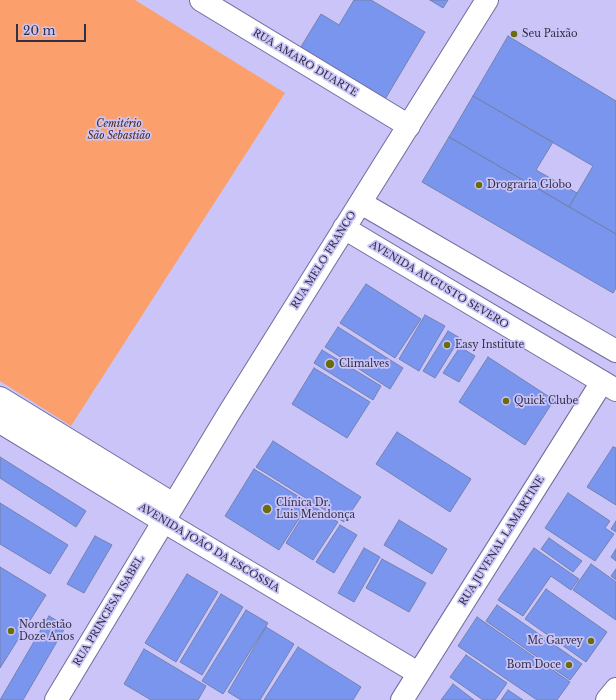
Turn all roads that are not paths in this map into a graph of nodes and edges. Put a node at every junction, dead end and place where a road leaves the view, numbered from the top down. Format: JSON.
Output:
{"nodes":[{"id":1,"x":201,"y":0,"type":"edge"},
{"id":2,"x":487,"y":0,"type":"edge"},
{"id":3,"x":409,"y":126,"type":"junction"},
{"id":4,"x":361,"y":203,"type":"junction"},
{"id":5,"x":344,"y":228,"type":"junction"},
{"id":6,"x":616,"y":351,"type":"edge"},
{"id":7,"x":609,"y":386,"type":"edge"},
{"id":8,"x":0,"y":398,"type":"edge"},
{"id":9,"x":0,"y":422,"type":"edge"},
{"id":10,"x":168,"y":513,"type":"junction"},
{"id":11,"x":418,"y":673,"type":"junction"},
{"id":12,"x":616,"y":689,"type":"edge"},
{"id":13,"x":56,"y":700,"type":"edge"},
{"id":14,"x":402,"y":700,"type":"edge"},
{"id":15,"x":607,"y":700,"type":"edge"}],
"edges":[{"from":1,"to":3,"type":"main road","name":"RUA AMARO DUARTE"},
{"from":2,"to":3,"type":"main road","name":"RUA MELO FRANCO"},
{"from":3,"to":4,"type":"main road","name":"RUA MELO FRANCO"},
{"from":4,"to":5,"type":"main road","name":"RUA MELO FRANCO"},
{"from":4,"to":6,"type":"main road"},
{"from":5,"to":7,"type":"main road","name":"AVENIDA AUGUSTO SEVERO"},
{"from":5,"to":10,"type":"main road","name":"RUA MELO FRANCO"},
{"from":7,"to":11,"type":"main road","name":"RUA JUVENAL LAMARTINE"},
{"from":8,"to":10,"type":"main road","name":"AVENIDA JOÃO DA ESCÓSSIA"},
{"from":9,"to":10,"type":"main road","name":"AVENIDA JOÃO DA ESCÓSSIA"},
{"from":10,"to":11,"type":"main road","name":"AVENIDA JOÃO DA ESCÓSSIA"},
{"from":10,"to":13,"type":"main road","name":"RUA PRINCESA ISABEL"},
{"from":11,"to":14,"type":"main road","name":"RUA JUVENAL LAMARTINE"},
{"from":12,"to":15,"type":"main road"}]}
